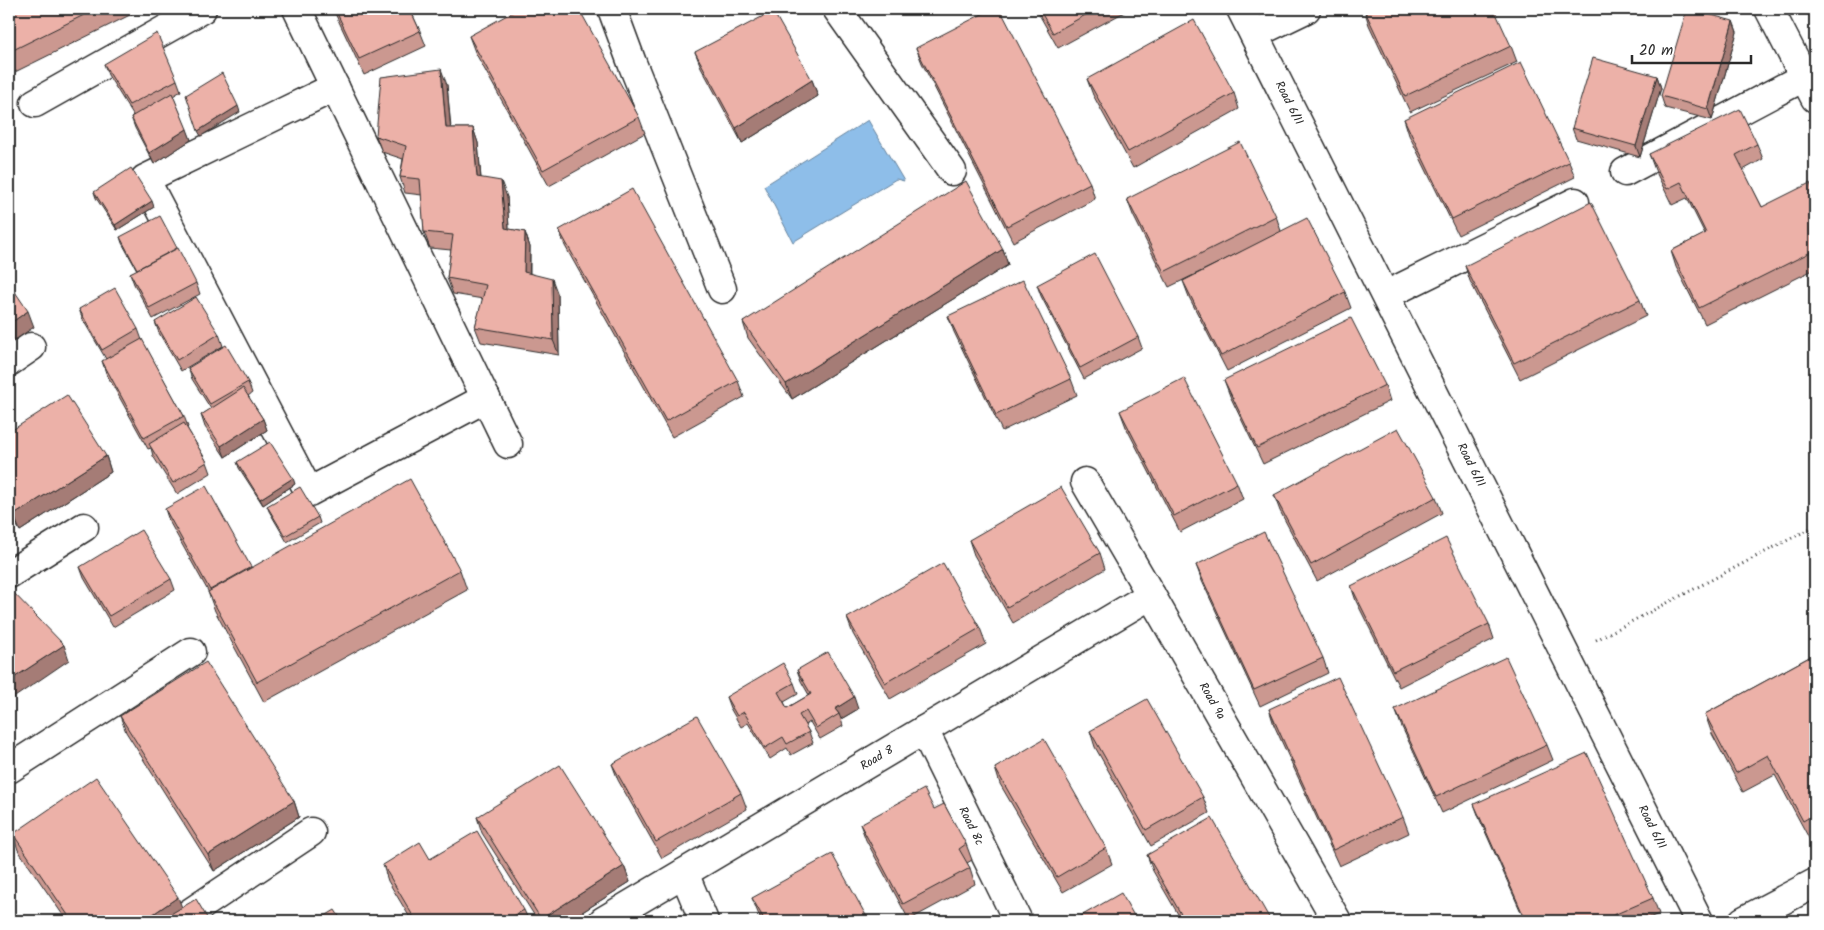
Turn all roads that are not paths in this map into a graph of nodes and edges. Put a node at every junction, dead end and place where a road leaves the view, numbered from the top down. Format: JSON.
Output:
{"nodes":[{"id":1,"x":202,"y":9,"type":"edge"},
{"id":2,"x":297,"y":9,"type":"edge"},
{"id":3,"x":612,"y":9,"type":"edge"},
{"id":4,"x":837,"y":9,"type":"edge"},
{"id":5,"x":1241,"y":9,"type":"edge"},
{"id":6,"x":1306,"y":9,"type":"edge"},
{"id":7,"x":1769,"y":9,"type":"edge"},
{"id":8,"x":1254,"y":34,"type":"junction"},
{"id":9,"x":335,"y":87,"type":"junction"},
{"id":10,"x":1810,"y":87,"type":"edge"},
{"id":11,"x":35,"y":103,"type":"dead end"},
{"id":12,"x":952,"y":171,"type":"dead end"},
{"id":13,"x":1625,"y":172,"type":"dead end"},
{"id":14,"x":1575,"y":202,"type":"dead end"},
{"id":15,"x":722,"y":289,"type":"dead end"},
{"id":16,"x":1386,"y":296,"type":"junction"},
{"id":17,"x":31,"y":347,"type":"dead end"},
{"id":18,"x":9,"y":362,"type":"edge"},
{"id":19,"x":486,"y":398,"type":"junction"},
{"id":20,"x":508,"y":444,"type":"dead end"},
{"id":21,"x":1084,"y":482,"type":"dead end"},
{"id":22,"x":84,"y":527,"type":"dead end"},
{"id":23,"x":9,"y":574,"type":"edge"},
{"id":24,"x":1151,"y":594,"type":"junction"},
{"id":25,"x":191,"y":652,"type":"dead end"},
{"id":26,"x":924,"y":730,"type":"junction"},
{"id":27,"x":9,"y":769,"type":"edge"},
{"id":28,"x":311,"y":832,"type":"dead end"},
{"id":29,"x":684,"y":873,"type":"junction"},
{"id":30,"x":1815,"y":884,"type":"edge"},
{"id":31,"x":178,"y":921,"type":"edge"},
{"id":32,"x":603,"y":921,"type":"edge"},
{"id":33,"x":704,"y":921,"type":"edge"},
{"id":34,"x":1018,"y":921,"type":"edge"},
{"id":35,"x":1337,"y":921,"type":"edge"},
{"id":36,"x":1699,"y":921,"type":"edge"},
{"id":37,"x":1742,"y":921,"type":"edge"}],
"edges":[{"from":1,"to":11,"type":"street"},
{"from":2,"to":9,"type":"street"},
{"from":3,"to":15,"type":"street"},
{"from":4,"to":12,"type":"street"},
{"from":5,"to":8,"type":"street","name":"Road 6/11"},
{"from":6,"to":8,"type":"street"},
{"from":7,"to":10,"type":"street"},
{"from":8,"to":16,"type":"street","name":"Road 6/11"},
{"from":9,"to":19,"type":"street"},
{"from":9,"to":19,"type":"street"},
{"from":10,"to":13,"type":"street"},
{"from":14,"to":16,"type":"street"},
{"from":16,"to":36,"type":"street","name":"Road 6/11"},
{"from":17,"to":18,"type":"street"},
{"from":19,"to":20,"type":"street"},
{"from":21,"to":24,"type":"street","name":"Road 9a"},
{"from":22,"to":23,"type":"street"},
{"from":24,"to":26,"type":"street","name":"Road 8"},
{"from":24,"to":35,"type":"street","name":"Road 9a"},
{"from":25,"to":27,"type":"street"},
{"from":26,"to":29,"type":"street","name":"Road 8"},
{"from":26,"to":34,"type":"street","name":"Road 8c"},
{"from":28,"to":31,"type":"street"},
{"from":29,"to":32,"type":"street","name":"Road 8"},
{"from":29,"to":33,"type":"street"},
{"from":30,"to":37,"type":"street"}]}
